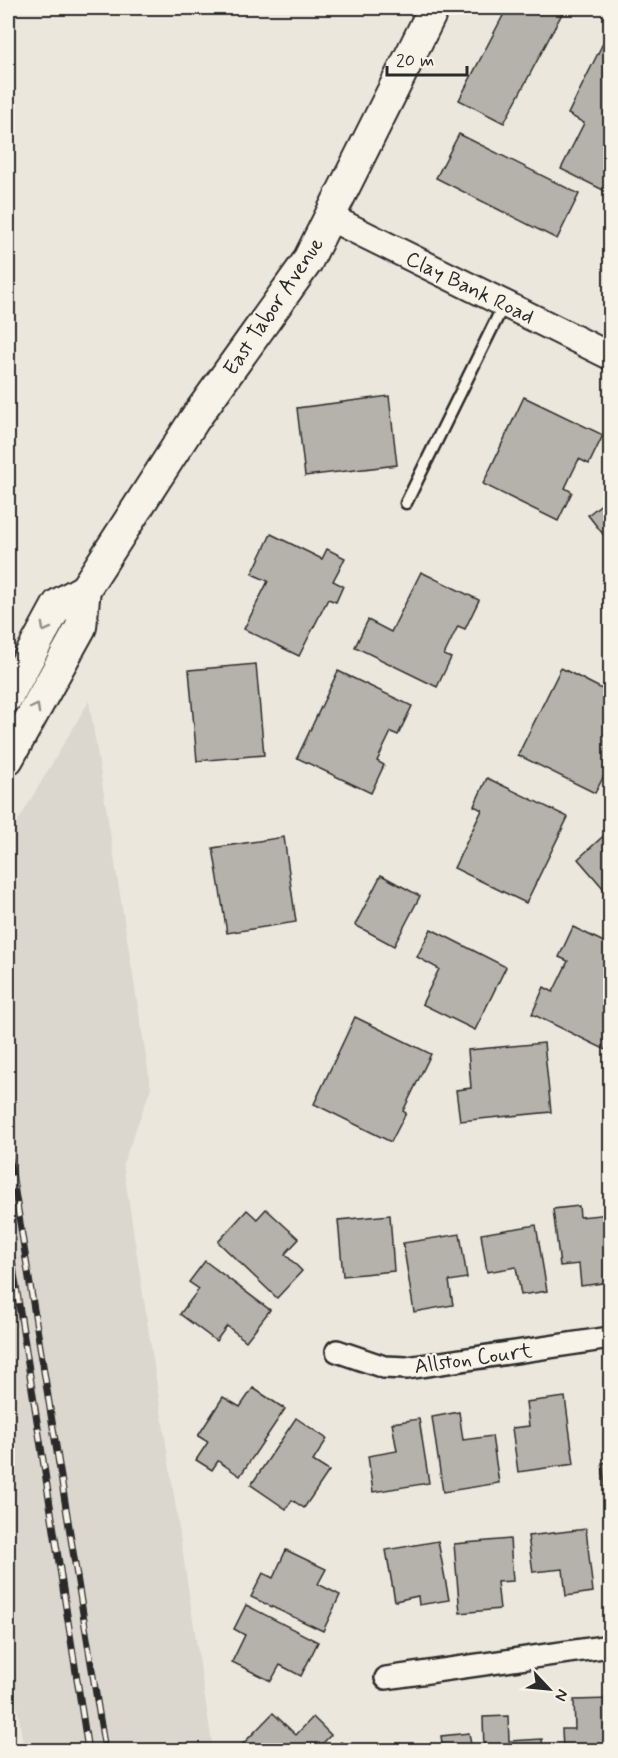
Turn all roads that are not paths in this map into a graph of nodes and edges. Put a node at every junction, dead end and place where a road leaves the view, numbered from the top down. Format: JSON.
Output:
{"nodes":[{"id":1,"x":434,"y":8,"type":"edge"},
{"id":2,"x":330,"y":218,"type":"junction"},
{"id":3,"x":504,"y":304,"type":"junction"},
{"id":4,"x":610,"y":356,"type":"edge"},
{"id":5,"x":406,"y":503,"type":"dead end"},
{"id":6,"x":85,"y":589,"type":"junction"},
{"id":7,"x":8,"y":696,"type":"edge"},
{"id":8,"x":8,"y":759,"type":"edge"},
{"id":9,"x":610,"y":1338,"type":"edge"},
{"id":10,"x":337,"y":1351,"type":"dead end"},
{"id":11,"x":610,"y":1646,"type":"edge"},
{"id":12,"x":386,"y":1678,"type":"dead end"}],
"edges":[{"from":1,"to":2,"type":"main road","name":"East Tabor Avenue"},
{"from":2,"to":3,"type":"street","name":"Clay Bank Road"},
{"from":2,"to":6,"type":"main road","name":"East Tabor Avenue"},
{"from":3,"to":4,"type":"street","name":"Clay Bank Road"},
{"from":3,"to":5,"type":"lane"},
{"from":6,"to":7,"type":"main road","name":"East Tabor Avenue","one_way":true},
{"from":8,"to":6,"type":"main road","name":"East Tabor Avenue","one_way":true},
{"from":9,"to":10,"type":"street","name":"Allston Court"},
{"from":11,"to":12,"type":"street"}]}
